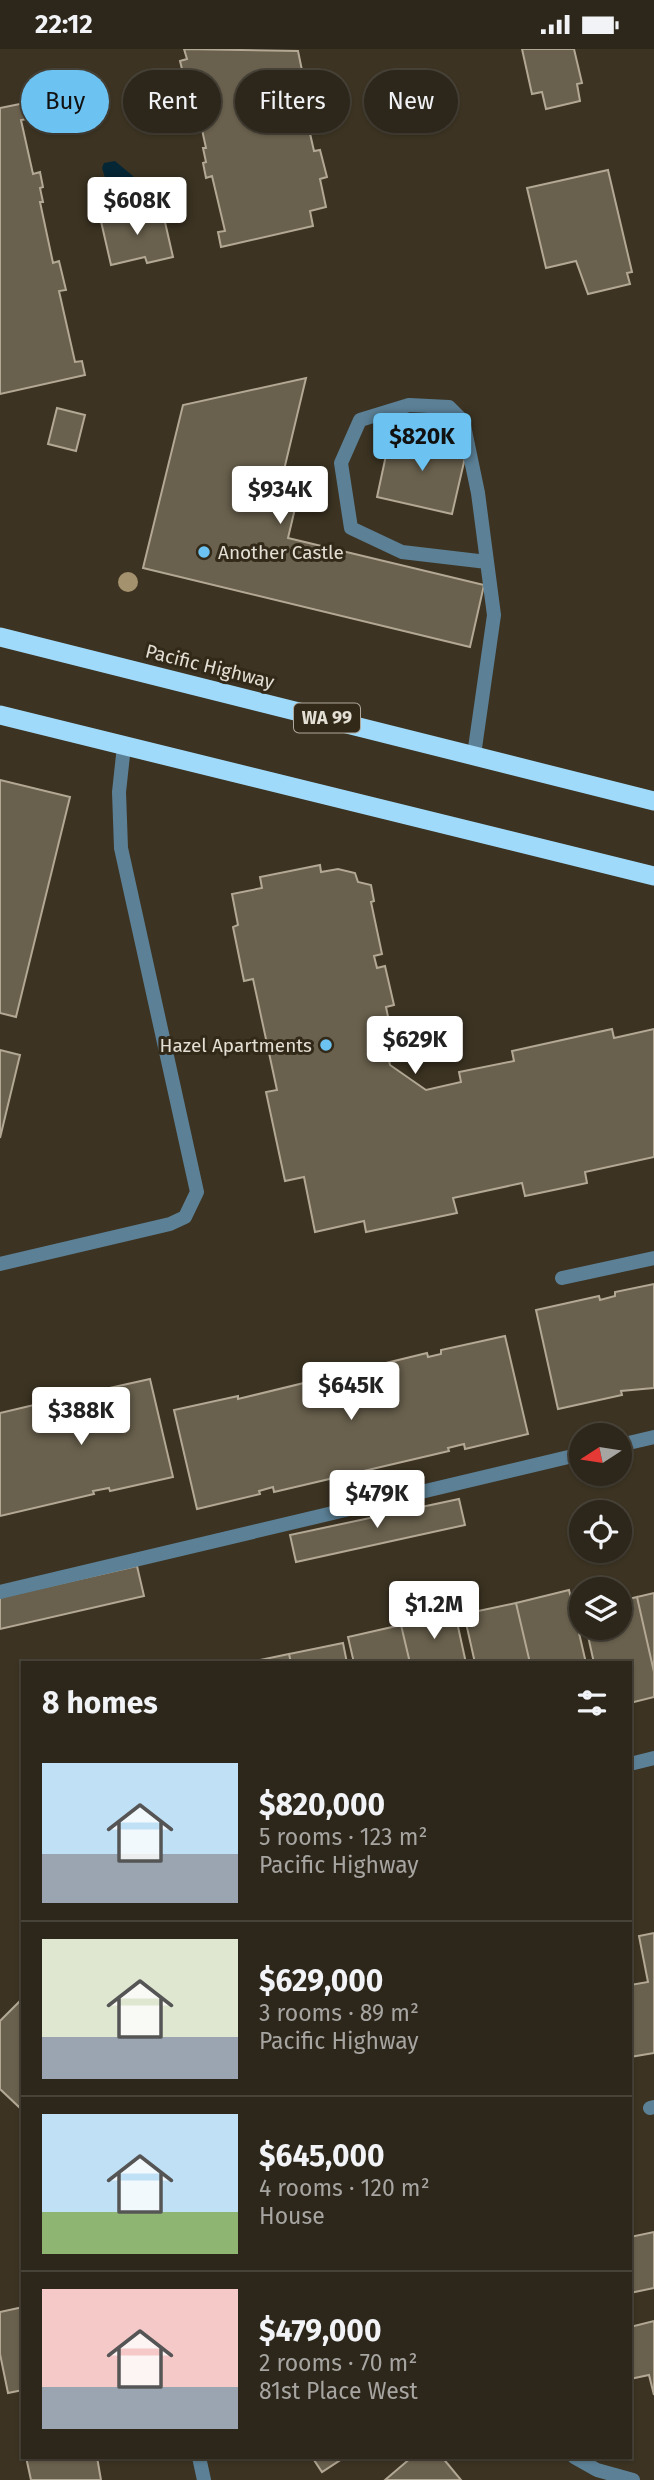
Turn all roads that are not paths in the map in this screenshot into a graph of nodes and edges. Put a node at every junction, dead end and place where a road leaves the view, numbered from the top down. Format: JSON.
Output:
{"nodes":[{"id":1,"x":487,"y":562,"type":"junction"},
{"id":2,"x":0,"y":637,"type":"edge"},
{"id":3,"x":0,"y":715,"type":"edge"},
{"id":4,"x":124,"y":746,"type":"junction"},
{"id":5,"x":474,"y":755,"type":"junction"},
{"id":6,"x":654,"y":800,"type":"edge"},
{"id":7,"x":654,"y":876,"type":"edge"},
{"id":8,"x":654,"y":1258,"type":"edge"},
{"id":9,"x":0,"y":1264,"type":"edge"},
{"id":10,"x":562,"y":1277,"type":"dead end"},
{"id":11,"x":654,"y":1437,"type":"edge"},
{"id":12,"x":632,"y":1442,"type":"edge"},
{"id":13,"x":569,"y":1457,"type":"edge"},
{"id":14,"x":0,"y":1592,"type":"edge"},
{"id":15,"x":654,"y":1758,"type":"edge"},
{"id":16,"x":632,"y":1764,"type":"edge"},
{"id":17,"x":200,"y":2459,"type":"edge"},
{"id":18,"x":578,"y":2459,"type":"edge"},
{"id":19,"x":204,"y":2480,"type":"edge"},
{"id":20,"x":633,"y":2480,"type":"edge"}],
"edges":[{"from":1,"to":1,"type":"street"},
{"from":1,"to":5,"type":"street"},
{"from":2,"to":5,"type":"highway","name":"Pacific Highway","number":"WA 99"},
{"from":3,"to":4,"type":"highway"},
{"from":4,"to":7,"type":"highway"},
{"from":4,"to":9,"type":"street"},
{"from":5,"to":6,"type":"highway","name":"Pacific Highway","number":"WA 99"},
{"from":8,"to":10,"type":"street"},
{"from":11,"to":12,"type":"street"},
{"from":13,"to":14,"type":"street"},
{"from":15,"to":16,"type":"street"},
{"from":17,"to":19,"type":"street"},
{"from":18,"to":20,"type":"street"}]}
